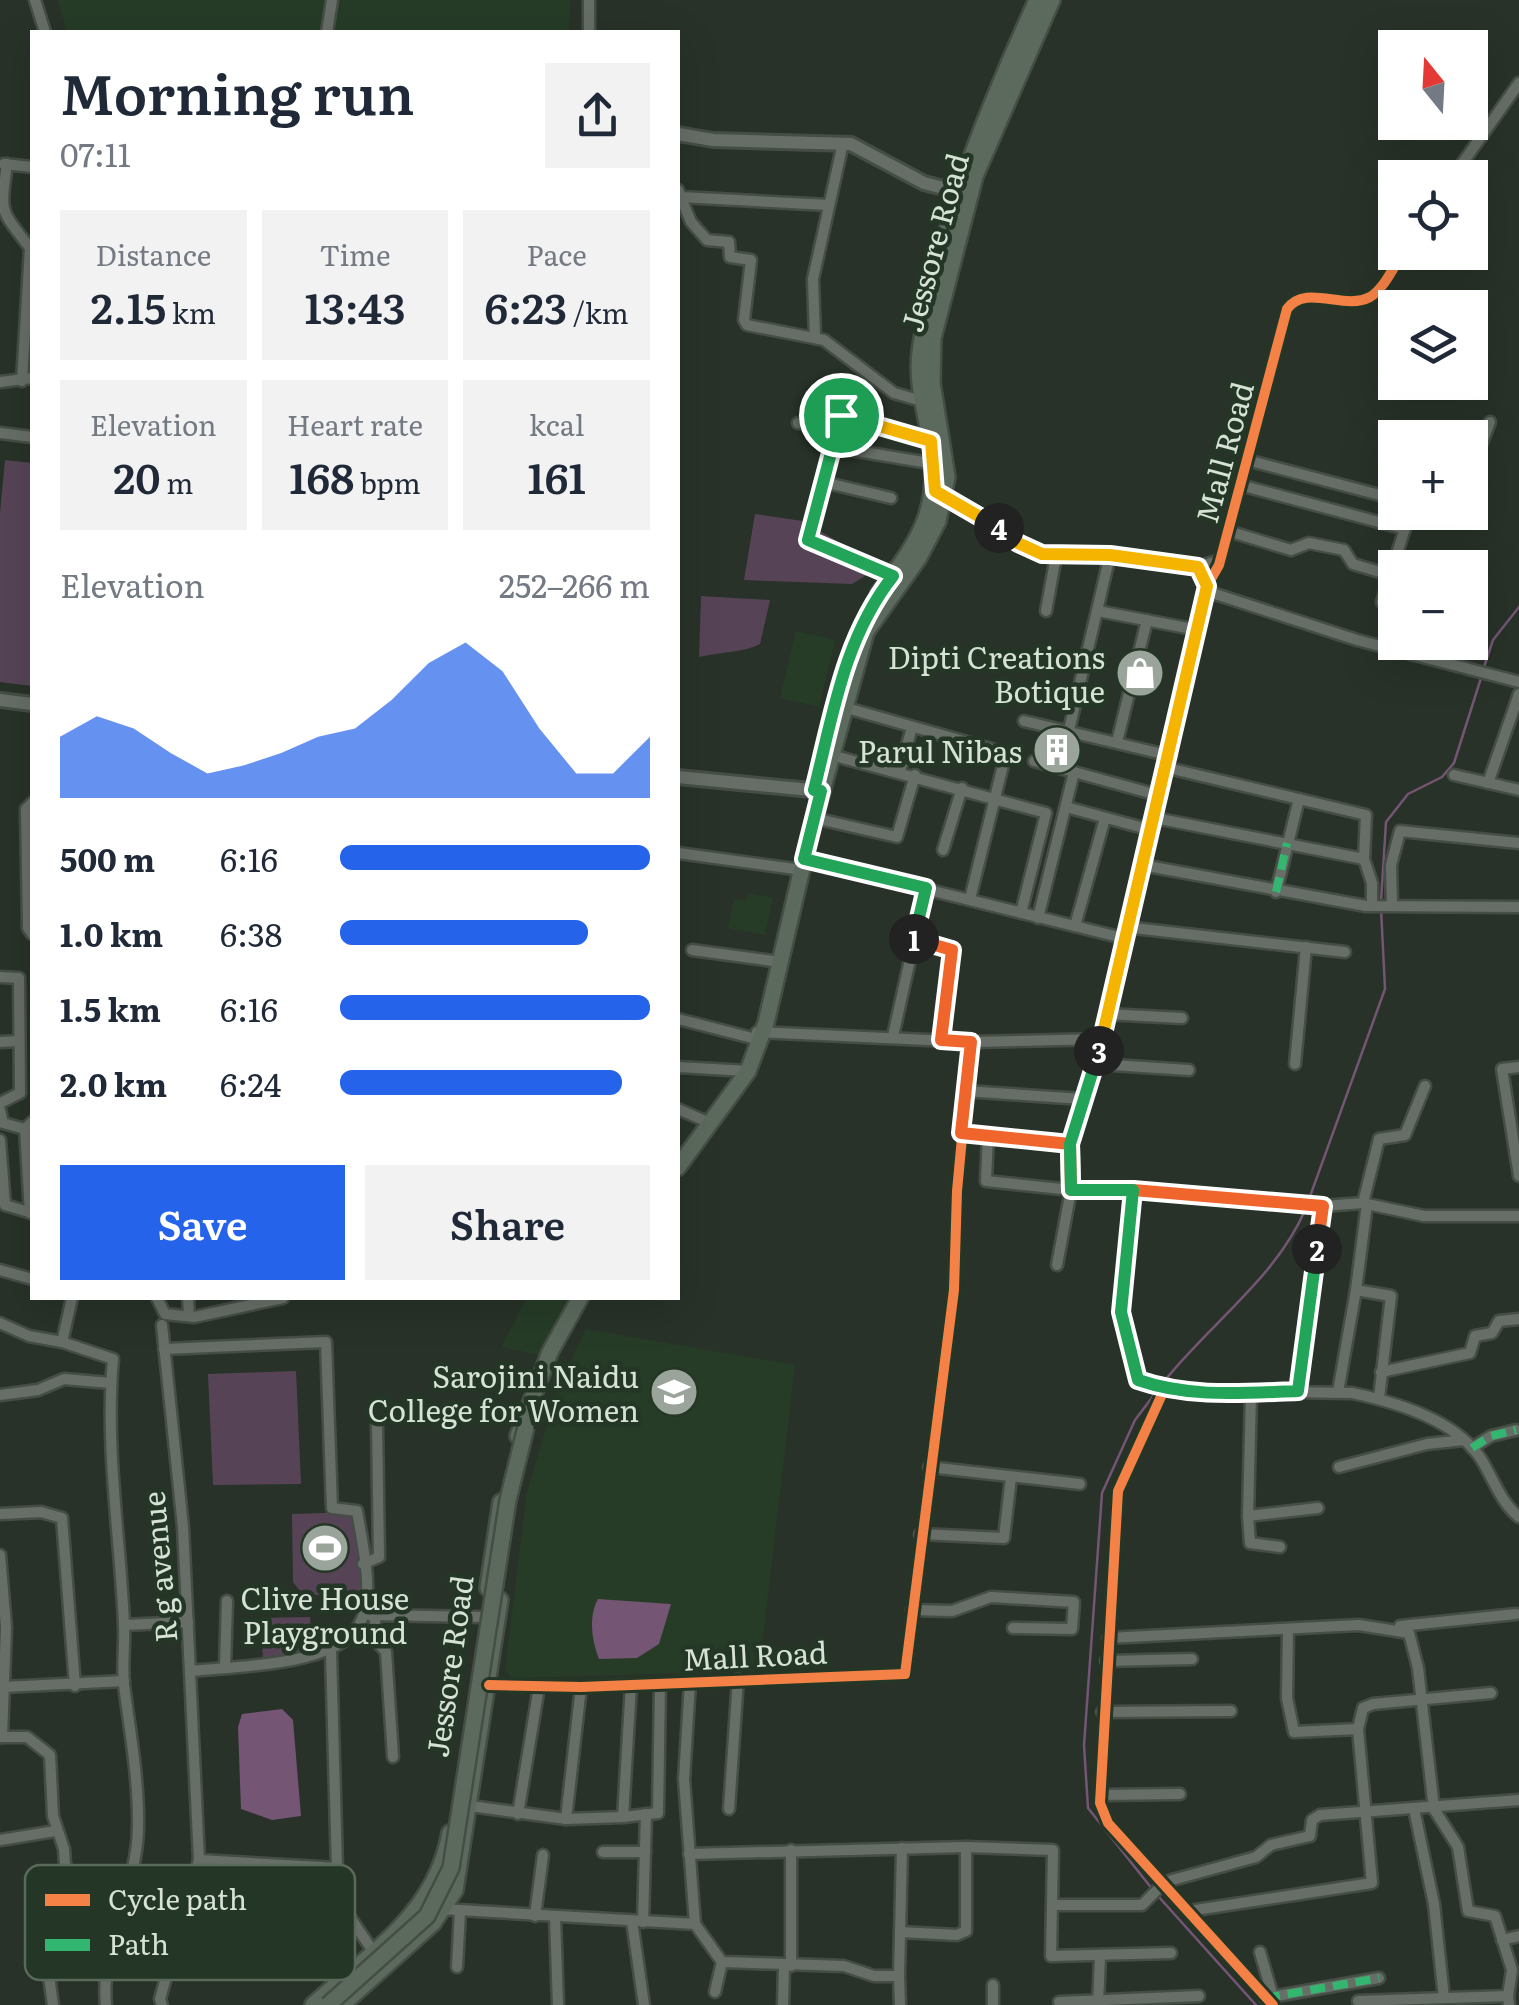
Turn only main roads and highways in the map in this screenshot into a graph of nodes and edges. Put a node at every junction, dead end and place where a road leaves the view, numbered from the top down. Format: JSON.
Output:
{"nodes":[{"id":1,"x":1037,"y":0,"type":"edge"},
{"id":2,"x":1052,"y":0,"type":"edge"},
{"id":3,"x":964,"y":194,"type":"junction"},
{"id":4,"x":940,"y":492,"type":"junction"},
{"id":5,"x":818,"y":790,"type":"junction"},
{"id":6,"x":800,"y":864,"type":"junction"},
{"id":7,"x":758,"y":1036,"type":"junction"},
{"id":8,"x":745,"y":1071,"type":"junction"},
{"id":9,"x":680,"y":1149,"type":"edge"},
{"id":10,"x":680,"y":1164,"type":"edge"},
{"id":11,"x":579,"y":1300,"type":"edge"},
{"id":12,"x":589,"y":1300,"type":"edge"},
{"id":13,"x":540,"y":1388,"type":"junction"},
{"id":14,"x":529,"y":1419,"type":"junction"},
{"id":15,"x":355,"y":1967,"type":"edge"},
{"id":16,"x":341,"y":1980,"type":"edge"},
{"id":17,"x":346,"y":2004,"type":"edge"},
{"id":18,"x":313,"y":2005,"type":"edge"},
{"id":19,"x":328,"y":2005,"type":"edge"}],
"edges":[{"from":1,"to":3,"type":"main road","name":"Jessore Road"},
{"from":2,"to":3,"type":"main road","name":"Jessore Road"},
{"from":3,"to":4,"type":"main road","name":"Jessore Road"},
{"from":3,"to":4,"type":"main road","name":"Jessore Road"},
{"from":4,"to":5,"type":"main road","name":"Jessore Road"},
{"from":4,"to":5,"type":"main road","name":"Jessore Road"},
{"from":5,"to":6,"type":"main road","name":"Jessore Road"},
{"from":5,"to":6,"type":"main road","name":"Jessore Road"},
{"from":6,"to":7,"type":"main road","name":"Jessore Road"},
{"from":6,"to":7,"type":"main road","name":"Jessore Road"},
{"from":7,"to":8,"type":"main road","name":"Jessore Road"},
{"from":8,"to":9,"type":"main road","name":"Jessore Road"},
{"from":8,"to":10,"type":"main road","name":"Jessore Road"},
{"from":11,"to":13,"type":"main road","name":"Jessore Road"},
{"from":12,"to":13,"type":"main road","name":"Jessore Road"},
{"from":13,"to":14,"type":"main road","name":"Jessore Road"},
{"from":14,"to":15,"type":"main road","name":"Jessore Road"},
{"from":14,"to":17,"type":"main road","name":"Jessore Road"},
{"from":14,"to":19,"type":"main road","bridge":true},
{"from":16,"to":18,"type":"main road","name":"Jessore Road"}]}
